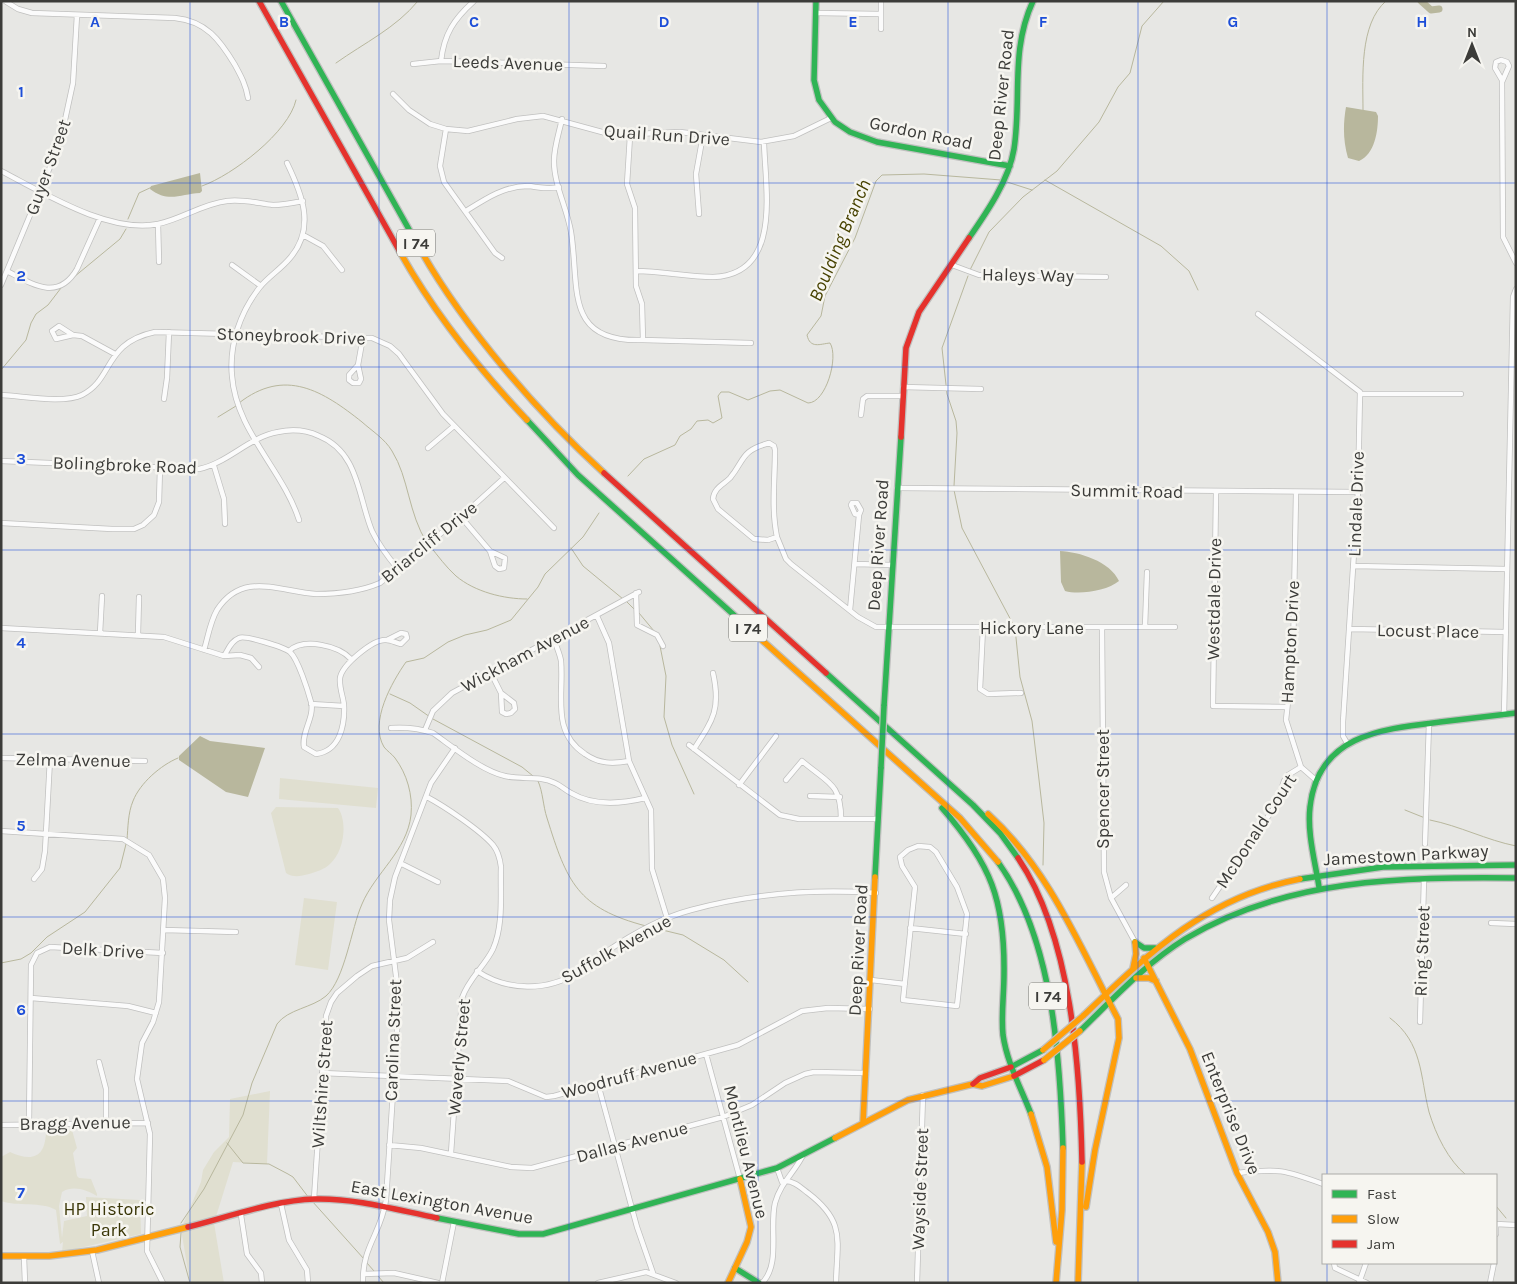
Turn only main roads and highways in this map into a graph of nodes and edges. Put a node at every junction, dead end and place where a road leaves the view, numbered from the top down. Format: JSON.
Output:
{"nodes":[{"id":1,"x":259,"y":1,"type":"edge"},
{"id":2,"x":282,"y":1,"type":"edge"},
{"id":3,"x":816,"y":1,"type":"edge"},
{"id":4,"x":1033,"y":1,"type":"edge"},
{"id":5,"x":1010,"y":166,"type":"junction"},
{"id":6,"x":1516,"y":713,"type":"edge"},
{"id":7,"x":910,"y":773,"type":"junction"},
{"id":8,"x":963,"y":795,"type":"junction"},
{"id":9,"x":1516,"y":865,"type":"edge"},
{"id":10,"x":1317,"y":874,"type":"junction"},
{"id":11,"x":1516,"y":878,"type":"edge"},
{"id":12,"x":1319,"y":887,"type":"junction"},
{"id":13,"x":1155,"y":948,"type":"junction"},
{"id":14,"x":1144,"y":958,"type":"junction"},
{"id":15,"x":1149,"y":967,"type":"junction"},
{"id":16,"x":1133,"y":968,"type":"junction"},
{"id":17,"x":1136,"y":978,"type":"junction"},
{"id":18,"x":1156,"y":981,"type":"junction"},
{"id":19,"x":1106,"y":994,"type":"junction"},
{"id":20,"x":1110,"y":1002,"type":"junction"},
{"id":21,"x":1011,"y":1067,"type":"junction"},
{"id":22,"x":1014,"y":1076,"type":"junction"},
{"id":23,"x":974,"y":1084,"type":"junction"},
{"id":24,"x":863,"y":1123,"type":"junction"},
{"id":25,"x":740,"y":1179,"type":"junction"},
{"id":26,"x":1081,"y":1244,"type":"junction"},
{"id":27,"x":1,"y":1256,"type":"edge"},
{"id":28,"x":1058,"y":1264,"type":"junction"},
{"id":29,"x":735,"y":1268,"type":"junction"},
{"id":30,"x":728,"y":1283,"type":"edge"},
{"id":31,"x":761,"y":1283,"type":"edge"},
{"id":32,"x":1056,"y":1283,"type":"edge"},
{"id":33,"x":1078,"y":1283,"type":"edge"},
{"id":34,"x":1278,"y":1283,"type":"edge"}],
"edges":[{"from":1,"to":7,"type":"main road","number":"I 74"},
{"from":2,"to":8,"type":"main road","number":"I 74"},
{"from":3,"to":5,"type":"main road","name":"Gordon Road"},
{"from":4,"to":5,"type":"main road","name":"Deep River Road"},
{"from":5,"to":24,"type":"main road","name":"Deep River Road","bridge":true},
{"from":6,"to":10,"type":"main road"},
{"from":7,"to":21,"type":"main road"},
{"from":7,"to":28,"type":"main road","number":"I 74"},
{"from":8,"to":19,"type":"main road"},
{"from":8,"to":26,"type":"main road","number":"I 74"},
{"from":9,"to":10,"type":"main road","name":"Jamestown Parkway"},
{"from":10,"to":12,"type":"main road"},
{"from":10,"to":13,"type":"main road","name":"Jamestown Parkway"},
{"from":11,"to":12,"type":"main road","name":"Jamestown Parkway"},
{"from":12,"to":15,"type":"main road","name":"Jamestown Parkway"},
{"from":13,"to":14,"type":"main road","name":"Jamestown Parkway"},
{"from":13,"to":16,"type":"main road"},
{"from":14,"to":15,"type":"main road","name":"Enterprise Drive"},
{"from":14,"to":16,"type":"main road","name":"Jamestown Parkway"},
{"from":15,"to":17,"type":"main road","name":"Jamestown Parkway"},
{"from":15,"to":18,"type":"main road","name":"Enterprise Drive"},
{"from":16,"to":19,"type":"main road","name":"Jamestown Parkway"},
{"from":17,"to":18,"type":"main road"},
{"from":17,"to":20,"type":"main road","name":"Jamestown Parkway"},
{"from":18,"to":34,"type":"main road","name":"Enterprise Drive"},
{"from":19,"to":20,"type":"main road"},
{"from":19,"to":21,"type":"main road","name":"Jamestown Parkway","bridge":true},
{"from":20,"to":22,"type":"main road","name":"Jamestown Parkway","bridge":true},
{"from":20,"to":26,"type":"main road"},
{"from":21,"to":22,"type":"main road"},
{"from":21,"to":23,"type":"main road","name":"Jamestown Parkway"},
{"from":22,"to":23,"type":"main road","name":"Jamestown Parkway"},
{"from":22,"to":28,"type":"main road"},
{"from":23,"to":24,"type":"main road","name":"Jamestown Parkway"},
{"from":24,"to":25,"type":"main road","name":"East Lexington Avenue"},
{"from":25,"to":27,"type":"main road","name":"East Lexington Avenue"},
{"from":25,"to":29,"type":"main road","name":"Montlieu Avenue"},
{"from":26,"to":33,"type":"main road","number":"I 74"},
{"from":28,"to":32,"type":"main road","number":"I 74"},
{"from":29,"to":30,"type":"main road","name":"Montlieu Avenue"},
{"from":29,"to":31,"type":"main road"}]}
